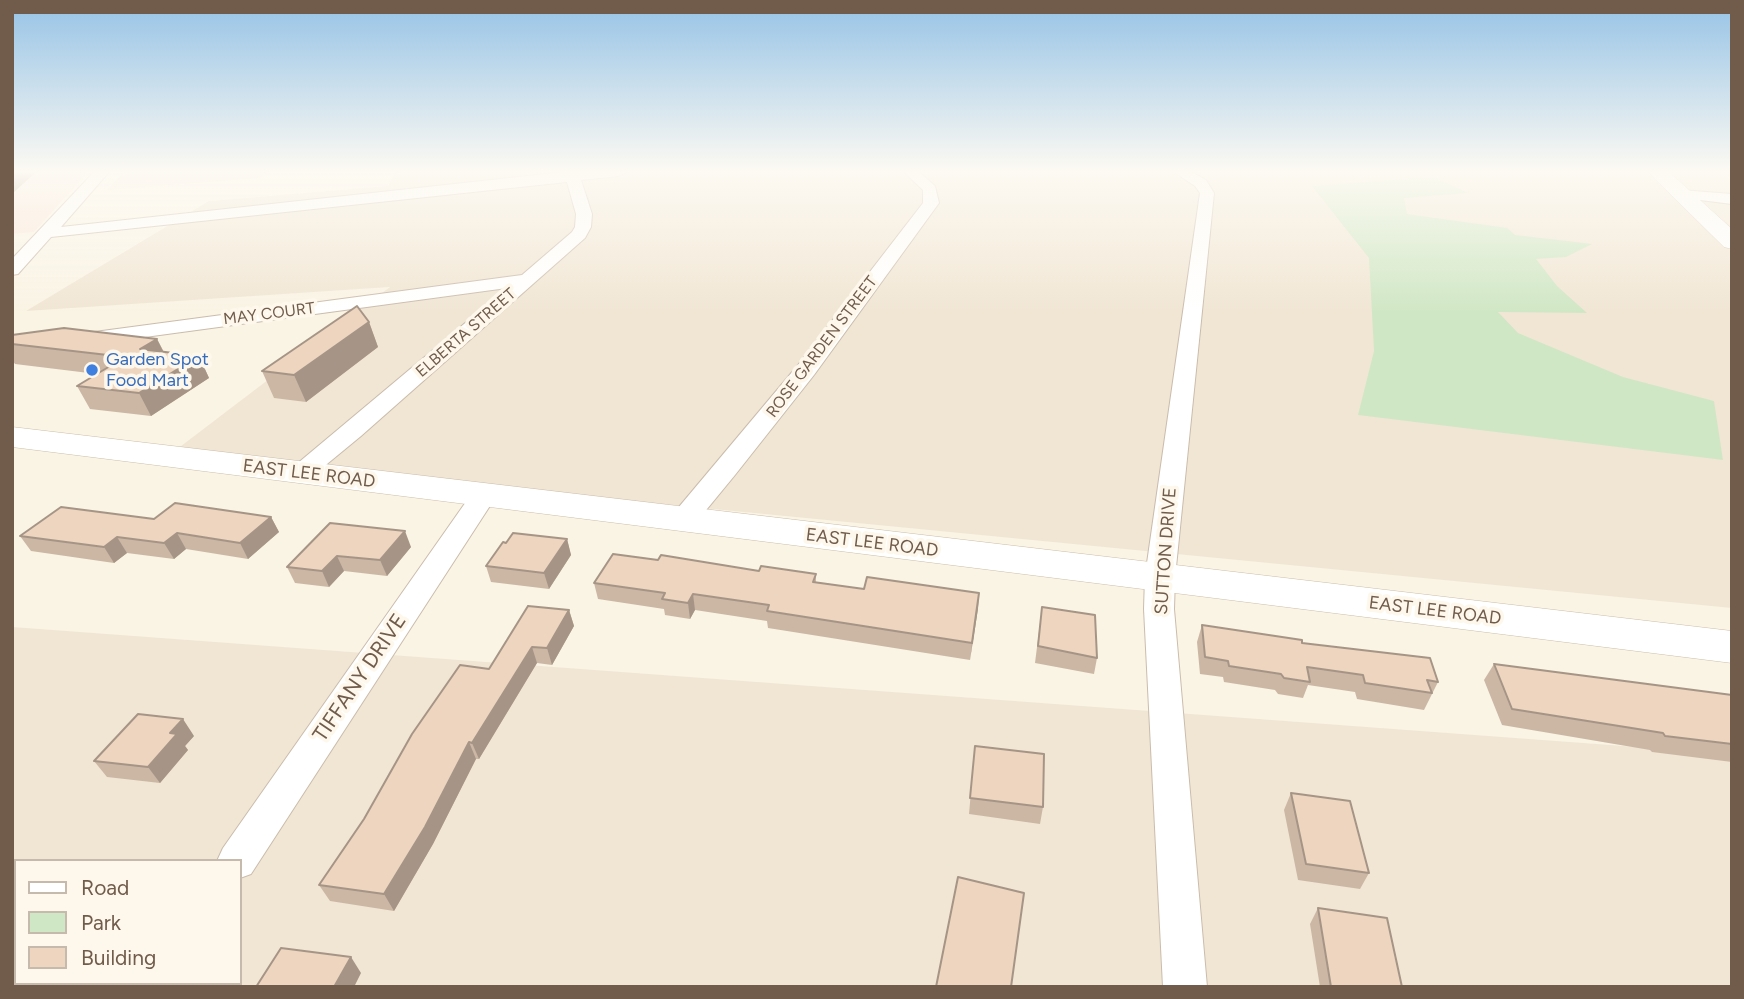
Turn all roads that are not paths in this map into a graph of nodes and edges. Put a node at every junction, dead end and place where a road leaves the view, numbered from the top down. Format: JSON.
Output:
{"nodes":[{"id":1,"x":59,"y":219,"type":"edge"},
{"id":2,"x":174,"y":219,"type":"edge"},
{"id":3,"x":584,"y":219,"type":"edge"},
{"id":4,"x":919,"y":219,"type":"edge"},
{"id":5,"x":1204,"y":219,"type":"edge"},
{"id":6,"x":1707,"y":219,"type":"edge"},
{"id":7,"x":46,"y":233,"type":"junction"},
{"id":8,"x":1732,"y":242,"type":"edge"},
{"id":9,"x":12,"y":270,"type":"edge"},
{"id":10,"x":527,"y":280,"type":"junction"},
{"id":11,"x":12,"y":349,"type":"edge"},
{"id":12,"x":12,"y":437,"type":"edge"},
{"id":13,"x":301,"y":473,"type":"junction"},
{"id":14,"x":484,"y":495,"type":"junction"},
{"id":15,"x":682,"y":520,"type":"junction"},
{"id":16,"x":1160,"y":577,"type":"junction"},
{"id":17,"x":1732,"y":647,"type":"edge"},
{"id":18,"x":238,"y":859,"type":"edge"},
{"id":19,"x":1185,"y":987,"type":"edge"}],
"edges":[{"from":1,"to":7,"type":"street"},
{"from":2,"to":7,"type":"street"},
{"from":3,"to":10,"type":"street","name":"ELBERTA STREET"},
{"from":4,"to":15,"type":"street","name":"ROSE GARDEN STREET"},
{"from":5,"to":16,"type":"street","name":"SUTTON DRIVE"},
{"from":6,"to":8,"type":"street"},
{"from":7,"to":9,"type":"street"},
{"from":10,"to":11,"type":"street","name":"MAY COURT"},
{"from":10,"to":13,"type":"street","name":"ELBERTA STREET"},
{"from":12,"to":13,"type":"street","name":"EAST LEE ROAD"},
{"from":13,"to":14,"type":"street","name":"EAST LEE ROAD"},
{"from":14,"to":15,"type":"street","name":"EAST LEE ROAD"},
{"from":14,"to":18,"type":"street","name":"TIFFANY DRIVE"},
{"from":15,"to":16,"type":"street","name":"EAST LEE ROAD"},
{"from":16,"to":17,"type":"street","name":"EAST LEE ROAD"},
{"from":16,"to":19,"type":"street","name":"SUTTON DRIVE"}]}
